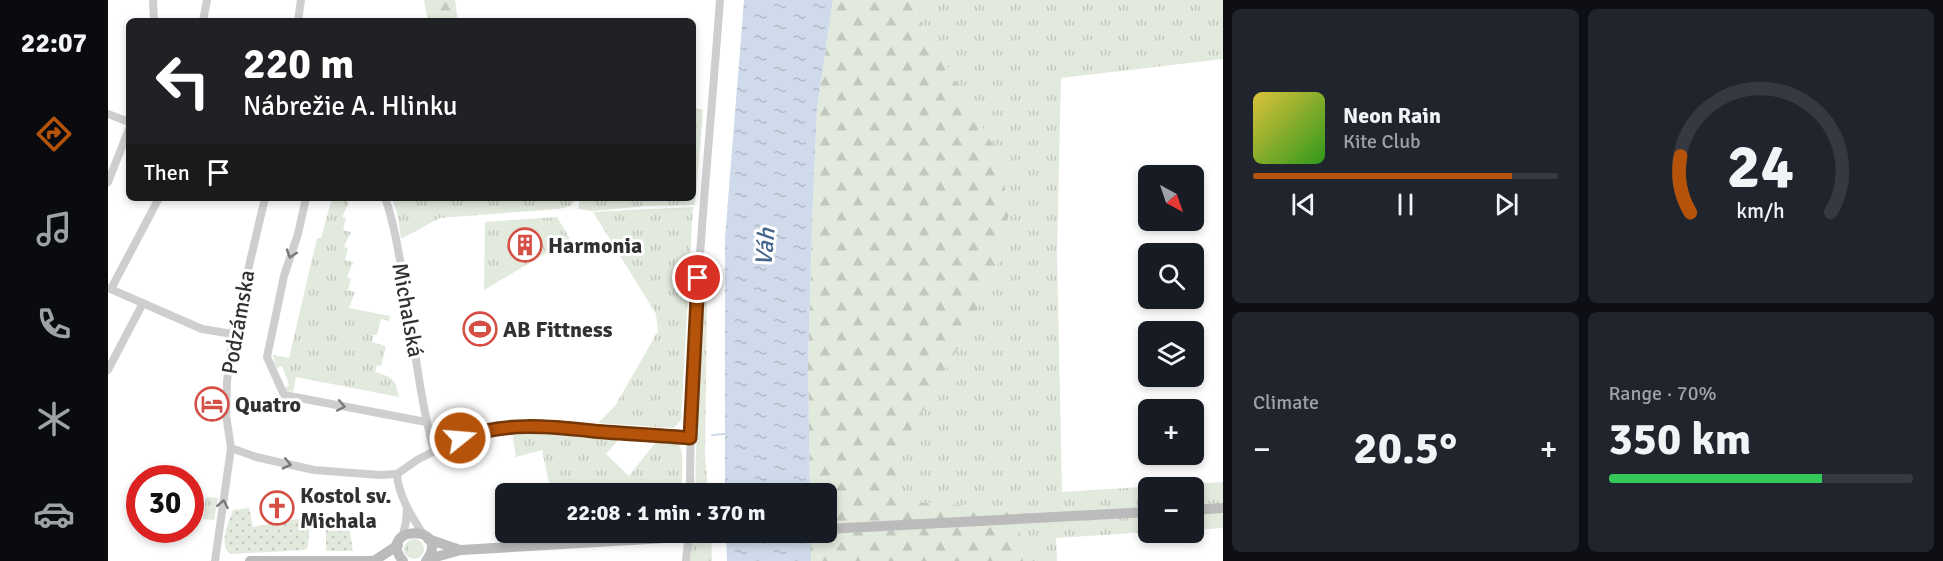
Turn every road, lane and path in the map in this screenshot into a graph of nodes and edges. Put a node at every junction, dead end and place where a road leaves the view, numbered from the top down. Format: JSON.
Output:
{"nodes":[{"id":1,"x":153,"y":0,"type":"edge"},
{"id":2,"x":207,"y":0,"type":"edge"},
{"id":3,"x":301,"y":0,"type":"edge"},
{"id":4,"x":720,"y":0,"type":"edge"},
{"id":5,"x":154,"y":18,"type":"edge"},
{"id":6,"x":203,"y":18,"type":"edge"},
{"id":7,"x":298,"y":18,"type":"edge"},
{"id":8,"x":108,"y":114,"type":"edge"},
{"id":9,"x":126,"y":121,"type":"edge"},
{"id":10,"x":126,"y":137,"type":"edge"},
{"id":11,"x":108,"y":182,"type":"edge"},
{"id":12,"x":157,"y":201,"type":"edge"},
{"id":13,"x":264,"y":201,"type":"edge"},
{"id":14,"x":305,"y":201,"type":"edge"},
{"id":15,"x":386,"y":201,"type":"edge"},
{"id":16,"x":109,"y":289,"type":"edge"},
{"id":17,"x":143,"y":303,"type":"junction"},
{"id":18,"x":233,"y":334,"type":"junction"},
{"id":19,"x":108,"y":370,"type":"edge"},
{"id":20,"x":426,"y":422,"type":"junction"},
{"id":21,"x":690,"y":438,"type":"junction"},
{"id":22,"x":231,"y":447,"type":"junction"},
{"id":23,"x":434,"y":451,"type":"junction"},
{"id":24,"x":397,"y":474,"type":"junction"},
{"id":25,"x":690,"y":483,"type":"edge"},
{"id":26,"x":407,"y":506,"type":"junction"},
{"id":27,"x":1223,"y":508,"type":"edge"},
{"id":28,"x":1204,"y":509,"type":"edge"},
{"id":29,"x":1138,"y":513,"type":"edge"},
{"id":30,"x":837,"y":528,"type":"edge"},
{"id":31,"x":426,"y":537,"type":"junction"},
{"id":32,"x":400,"y":542,"type":"junction"},
{"id":33,"x":583,"y":543,"type":"edge"},
{"id":34,"x":688,"y":543,"type":"edge"},
{"id":35,"x":461,"y":550,"type":"junction"},
{"id":36,"x":427,"y":560,"type":"edge"},
{"id":37,"x":215,"y":561,"type":"edge"},
{"id":38,"x":250,"y":561,"type":"edge"},
{"id":39,"x":318,"y":561,"type":"edge"},
{"id":40,"x":375,"y":561,"type":"edge"},
{"id":41,"x":403,"y":561,"type":"edge"},
{"id":42,"x":686,"y":561,"type":"edge"}],
"edges":[{"from":1,"to":5,"type":"street"},
{"from":2,"to":6,"type":"street"},
{"from":3,"to":7,"type":"street"},
{"from":4,"to":21,"type":"street"},
{"from":8,"to":9,"type":"street"},
{"from":10,"to":11,"type":"street"},
{"from":12,"to":16,"type":"street"},
{"from":13,"to":18,"type":"street","name":"Podzámska"},
{"from":14,"to":20,"type":"street","name":"Podzámska","one_way":true},
{"from":15,"to":20,"type":"street","name":"Michalská"},
{"from":16,"to":17,"type":"street"},
{"from":17,"to":18,"type":"street"},
{"from":17,"to":19,"type":"street"},
{"from":18,"to":22,"type":"street","name":"Podzámska"},
{"from":20,"to":23,"type":"street","name":"Michalská"},
{"from":21,"to":23,"type":"street"},
{"from":21,"to":25,"type":"street"},
{"from":22,"to":24,"type":"street","one_way":true},
{"from":37,"to":22,"type":"street","name":"Podzámska","one_way":true},
{"from":23,"to":24,"type":"street"},
{"from":24,"to":26,"type":"street"},
{"from":26,"to":31,"type":"street"},
{"from":26,"to":32,"type":"street"},
{"from":27,"to":28,"type":"main road"},
{"from":29,"to":30,"type":"main road"},
{"from":31,"to":32,"type":"main road"},
{"from":31,"to":35,"type":"main road"},
{"from":31,"to":36,"type":"main road"},
{"from":32,"to":40,"type":"main road"},
{"from":32,"to":41,"type":"main road"},
{"from":33,"to":35,"type":"main road"},
{"from":34,"to":42,"type":"street"},
{"from":35,"to":36,"type":"main road"},
{"from":38,"to":39,"type":"main road"},
{"from":39,"to":40,"type":"main road"}]}
